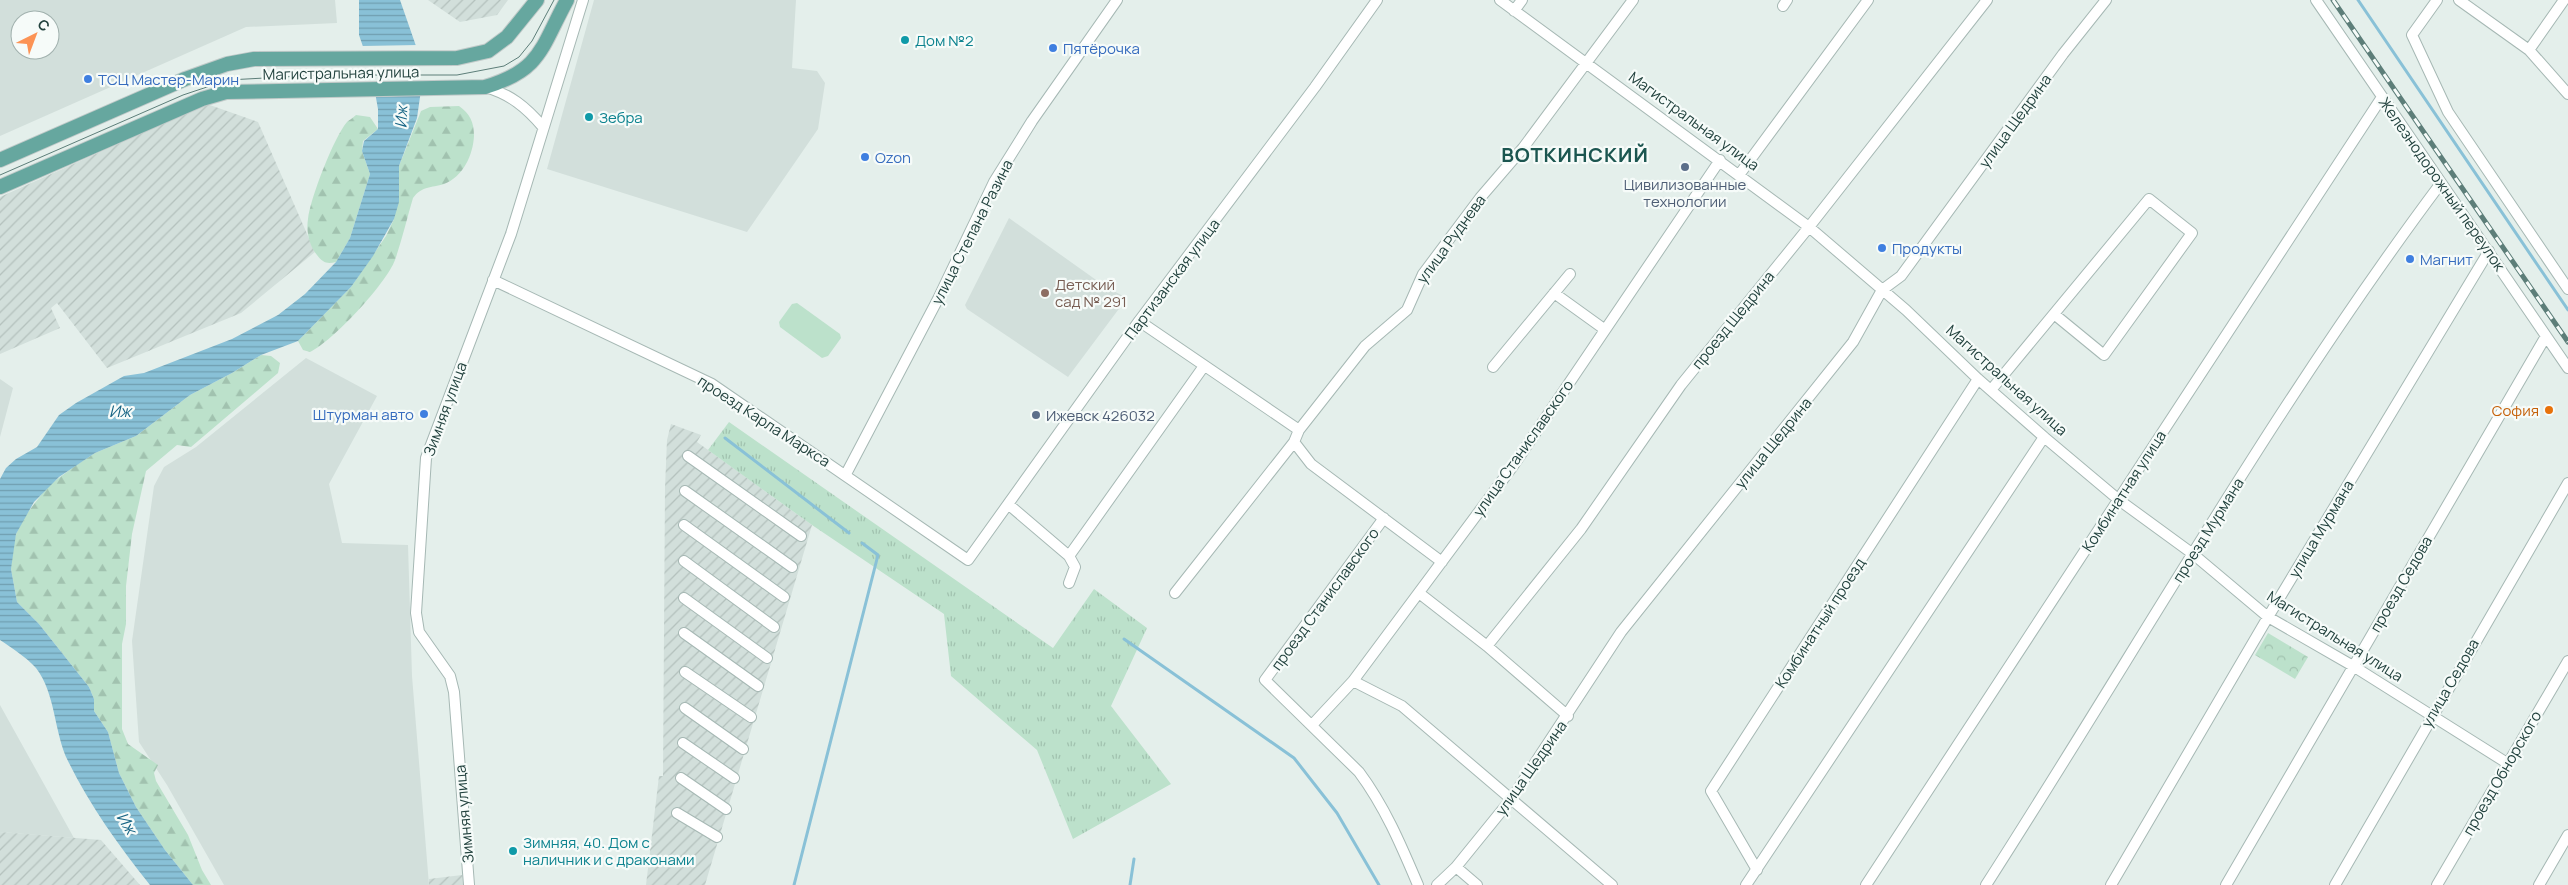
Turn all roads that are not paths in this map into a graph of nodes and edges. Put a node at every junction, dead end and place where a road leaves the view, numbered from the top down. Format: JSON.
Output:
{"nodes":[{"id":1,"x":537,"y":0,"type":"edge"},
{"id":2,"x":567,"y":0,"type":"edge"},
{"id":3,"x":583,"y":0,"type":"edge"},
{"id":4,"x":1116,"y":0,"type":"edge"},
{"id":5,"x":1377,"y":0,"type":"edge"},
{"id":6,"x":1500,"y":0,"type":"edge"},
{"id":7,"x":1522,"y":0,"type":"edge"},
{"id":8,"x":1633,"y":0,"type":"edge"},
{"id":9,"x":1868,"y":0,"type":"edge"},
{"id":10,"x":1987,"y":0,"type":"edge"},
{"id":11,"x":2106,"y":0,"type":"edge"},
{"id":12,"x":2316,"y":0,"type":"edge"},
{"id":13,"x":2437,"y":0,"type":"edge"},
{"id":14,"x":2459,"y":0,"type":"edge"},
{"id":15,"x":2564,"y":0,"type":"edge"},
{"id":16,"x":1514,"y":11,"type":"junction"},
{"id":17,"x":2529,"y":50,"type":"junction"},
{"id":18,"x":1587,"y":63,"type":"junction"},
{"id":19,"x":485,"y":87,"type":"junction"},
{"id":20,"x":2568,"y":94,"type":"edge"},
{"id":21,"x":2382,"y":97,"type":"junction"},
{"id":22,"x":543,"y":127,"type":"junction"},
{"id":23,"x":0,"y":160,"type":"edge"},
{"id":24,"x":1720,"y":160,"type":"junction"},
{"id":25,"x":1739,"y":175,"type":"junction"},
{"id":26,"x":2441,"y":183,"type":"junction"},
{"id":27,"x":0,"y":187,"type":"edge"},
{"id":28,"x":1809,"y":227,"type":"junction"},
{"id":29,"x":2489,"y":251,"type":"junction"},
{"id":30,"x":1570,"y":274,"type":"dead end"},
{"id":31,"x":493,"y":280,"type":"junction"},
{"id":32,"x":1882,"y":290,"type":"junction"},
{"id":33,"x":2568,"y":290,"type":"edge"},
{"id":34,"x":1554,"y":294,"type":"junction"},
{"id":35,"x":2054,"y":314,"type":"junction"},
{"id":36,"x":1139,"y":321,"type":"junction"},
{"id":37,"x":1604,"y":329,"type":"junction"},
{"id":38,"x":2546,"y":336,"type":"junction"},
{"id":39,"x":1204,"y":366,"type":"junction"},
{"id":40,"x":1493,"y":367,"type":"dead end"},
{"id":41,"x":2568,"y":368,"type":"edge"},
{"id":42,"x":1978,"y":379,"type":"junction"},
{"id":43,"x":1991,"y":390,"type":"junction"},
{"id":44,"x":1298,"y":430,"type":"junction"},
{"id":45,"x":2044,"y":437,"type":"junction"},
{"id":46,"x":1294,"y":442,"type":"junction"},
{"id":47,"x":688,"y":456,"type":"dead end"},
{"id":48,"x":846,"y":474,"type":"junction"},
{"id":49,"x":2568,"y":482,"type":"edge"},
{"id":50,"x":685,"y":491,"type":"dead end"},
{"id":51,"x":2119,"y":500,"type":"junction"},
{"id":52,"x":1008,"y":504,"type":"junction"},
{"id":53,"x":1384,"y":518,"type":"junction"},
{"id":54,"x":684,"y":525,"type":"dead end"},
{"id":55,"x":801,"y":536,"type":"dead end"},
{"id":56,"x":2193,"y":554,"type":"junction"},
{"id":57,"x":1070,"y":556,"type":"junction"},
{"id":58,"x":968,"y":560,"type":"joint"},
{"id":59,"x":684,"y":561,"type":"dead end"},
{"id":60,"x":1442,"y":562,"type":"junction"},
{"id":61,"x":792,"y":567,"type":"dead end"},
{"id":62,"x":1069,"y":583,"type":"dead end"},
{"id":63,"x":1175,"y":593,"type":"dead end"},
{"id":64,"x":1419,"y":594,"type":"junction"},
{"id":65,"x":784,"y":597,"type":"dead end"},
{"id":66,"x":684,"y":598,"type":"dead end"},
{"id":67,"x":2268,"y":617,"type":"junction"},
{"id":68,"x":774,"y":627,"type":"dead end"},
{"id":69,"x":684,"y":633,"type":"dead end"},
{"id":70,"x":1487,"y":646,"type":"junction"},
{"id":71,"x":767,"y":658,"type":"dead end"},
{"id":72,"x":2568,"y":661,"type":"edge"},
{"id":73,"x":2353,"y":666,"type":"junction"},
{"id":74,"x":685,"y":672,"type":"dead end"},
{"id":75,"x":1353,"y":681,"type":"junction"},
{"id":76,"x":758,"y":686,"type":"dead end"},
{"id":77,"x":685,"y":708,"type":"dead end"},
{"id":78,"x":1568,"y":716,"type":"junction"},
{"id":79,"x":2431,"y":716,"type":"junction"},
{"id":80,"x":750,"y":717,"type":"dead end"},
{"id":81,"x":1312,"y":725,"type":"junction"},
{"id":82,"x":683,"y":744,"type":"dead end"},
{"id":83,"x":743,"y":749,"type":"dead end"},
{"id":84,"x":2507,"y":763,"type":"junction"},
{"id":85,"x":681,"y":778,"type":"dead end"},
{"id":86,"x":734,"y":778,"type":"dead end"},
{"id":87,"x":1512,"y":798,"type":"junction"},
{"id":88,"x":726,"y":808,"type":"dead end"},
{"id":89,"x":678,"y":813,"type":"dead end"},
{"id":90,"x":2568,"y":834,"type":"edge"},
{"id":91,"x":717,"y":837,"type":"dead end"},
{"id":92,"x":1456,"y":867,"type":"junction"},
{"id":93,"x":1756,"y":870,"type":"junction"},
{"id":94,"x":470,"y":885,"type":"edge"},
{"id":95,"x":1418,"y":885,"type":"edge"},
{"id":96,"x":1437,"y":885,"type":"edge"},
{"id":97,"x":1477,"y":885,"type":"edge"},
{"id":98,"x":1612,"y":885,"type":"edge"},
{"id":99,"x":1746,"y":885,"type":"edge"},
{"id":100,"x":1866,"y":885,"type":"edge"},
{"id":101,"x":1986,"y":885,"type":"edge"},
{"id":102,"x":2111,"y":885,"type":"edge"},
{"id":103,"x":2226,"y":885,"type":"edge"},
{"id":104,"x":2335,"y":885,"type":"edge"},
{"id":105,"x":2437,"y":885,"type":"edge"},
{"id":106,"x":2539,"y":885,"type":"edge"}],
"edges":[{"from":1,"to":23,"type":"main road","name":"Магистральная улица"},
{"from":2,"to":19,"type":"main road","name":"Магистральная улица"},
{"from":3,"to":22,"type":"street","name":"Зимняя улица"},
{"from":4,"to":48,"type":"street","name":"улица Степана Разина"},
{"from":5,"to":36,"type":"street","name":"Партизанская улица"},
{"from":6,"to":16,"type":"street","name":"Магистральная улица"},
{"from":7,"to":16,"type":"street"},
{"from":8,"to":18,"type":"street","name":"улица Руднева"},
{"from":9,"to":25,"type":"street"},
{"from":10,"to":28,"type":"street","name":"проезд Щедрина"},
{"from":11,"to":32,"type":"street","name":"улица Щедрина"},
{"from":12,"to":21,"type":"street","name":"Железнодорожный переулок"},
{"from":13,"to":33,"type":"street"},
{"from":14,"to":17,"type":"street"},
{"from":15,"to":17,"type":"street"},
{"from":16,"to":18,"type":"street","name":"Магистральная улица"},
{"from":17,"to":20,"type":"street"},
{"from":18,"to":24,"type":"street","name":"Магистральная улица"},
{"from":18,"to":44,"type":"street","name":"улица Руднева"},
{"from":19,"to":22,"type":"street"},
{"from":19,"to":27,"type":"main road","name":"Магистральная улица"},
{"from":21,"to":26,"type":"street","name":"Железнодорожный переулок"},
{"from":21,"to":51,"type":"street","name":"Комбинатная улица"},
{"from":22,"to":31,"type":"street","name":"Зимняя улица"},
{"from":24,"to":25,"type":"street","name":"Магистральная улица"},
{"from":24,"to":37,"type":"street","name":"улица Станиславского"},
{"from":25,"to":28,"type":"street","name":"Магистральная улица"},
{"from":26,"to":29,"type":"street","name":"Железнодорожный переулок"},
{"from":26,"to":56,"type":"street","name":"проезд Мурмана"},
{"from":28,"to":32,"type":"street","name":"Магистральная улица"},
{"from":28,"to":70,"type":"street","name":"проезд Щедрина"},
{"from":29,"to":38,"type":"street","name":"Железнодорожный переулок"},
{"from":29,"to":67,"type":"street","name":"улица Мурмана"},
{"from":30,"to":34,"type":"street"},
{"from":31,"to":48,"type":"street","name":"проезд Карла Маркса"},
{"from":31,"to":94,"type":"street","name":"Зимняя улица"},
{"from":32,"to":42,"type":"street","name":"Магистральная улица"},
{"from":32,"to":78,"type":"street","name":"улица Щедрина"},
{"from":34,"to":37,"type":"street"},
{"from":34,"to":40,"type":"street"},
{"from":35,"to":35,"type":"street"},
{"from":35,"to":43,"type":"street"},
{"from":36,"to":39,"type":"street"},
{"from":36,"to":52,"type":"street","name":"Партизанская улица"},
{"from":37,"to":60,"type":"street","name":"улица Станиславского"},
{"from":38,"to":41,"type":"street","name":"Железнодорожный переулок"},
{"from":38,"to":73,"type":"street","name":"проезд Седова"},
{"from":39,"to":44,"type":"street"},
{"from":39,"to":57,"type":"street"},
{"from":42,"to":43,"type":"street","name":"Магистральная улица"},
{"from":42,"to":93,"type":"street","name":"Комбинатный проезд"},
{"from":43,"to":45,"type":"street","name":"Магистральная улица"},
{"from":44,"to":46,"type":"street","name":"улица Руднева"},
{"from":45,"to":51,"type":"street","name":"Магистральная улица"},
{"from":45,"to":93,"type":"street"},
{"from":46,"to":53,"type":"street","name":"проезд Станиславского"},
{"from":46,"to":63,"type":"street","name":"улица Руднева"},
{"from":47,"to":55,"type":"street"},
{"from":48,"to":58,"type":"street","name":"проезд Карла Маркса"},
{"from":49,"to":79,"type":"street","name":"улица Седова"},
{"from":50,"to":61,"type":"street"},
{"from":51,"to":56,"type":"street","name":"Магистральная улица"},
{"from":51,"to":100,"type":"street","name":"Комбинатная улица"},
{"from":52,"to":57,"type":"street"},
{"from":52,"to":58,"type":"street","name":"Партизанская улица"},
{"from":53,"to":60,"type":"street","name":"проезд Станиславского"},
{"from":53,"to":81,"type":"street","name":"проезд Станиславского"},
{"from":54,"to":65,"type":"street"},
{"from":56,"to":67,"type":"street","name":"Магистральная улица"},
{"from":56,"to":101,"type":"street","name":"проезд Мурмана"},
{"from":57,"to":62,"type":"street"},
{"from":59,"to":68,"type":"street"},
{"from":60,"to":64,"type":"street","name":"улица Станиславского"},
{"from":64,"to":70,"type":"street"},
{"from":64,"to":75,"type":"street","name":"улица Станиславского"},
{"from":66,"to":71,"type":"street"},
{"from":67,"to":73,"type":"street","name":"Магистральная улица"},
{"from":67,"to":102,"type":"street","name":"улица Мурмана"},
{"from":69,"to":76,"type":"street"},
{"from":70,"to":78,"type":"street"},
{"from":72,"to":84,"type":"street","name":"проезд Обнорского"},
{"from":73,"to":79,"type":"street","name":"Магистральная улица"},
{"from":73,"to":103,"type":"street","name":"проезд Седова"},
{"from":74,"to":80,"type":"street"},
{"from":75,"to":81,"type":"street","name":"улица Станиславского"},
{"from":75,"to":87,"type":"street"},
{"from":77,"to":83,"type":"street"},
{"from":78,"to":87,"type":"street","name":"улица Щедрина"},
{"from":79,"to":84,"type":"street","name":"Магистральная улица"},
{"from":79,"to":104,"type":"street","name":"улица Седова"},
{"from":81,"to":95,"type":"street"},
{"from":82,"to":86,"type":"street"},
{"from":84,"to":105,"type":"street","name":"проезд Обнорского"},
{"from":85,"to":88,"type":"street"},
{"from":87,"to":92,"type":"street","name":"улица Щедрина"},
{"from":87,"to":98,"type":"street"},
{"from":89,"to":91,"type":"street"},
{"from":90,"to":106,"type":"street"},
{"from":92,"to":96,"type":"street","name":"улица Щедрина"},
{"from":92,"to":97,"type":"street"},
{"from":93,"to":99,"type":"street"}]}
